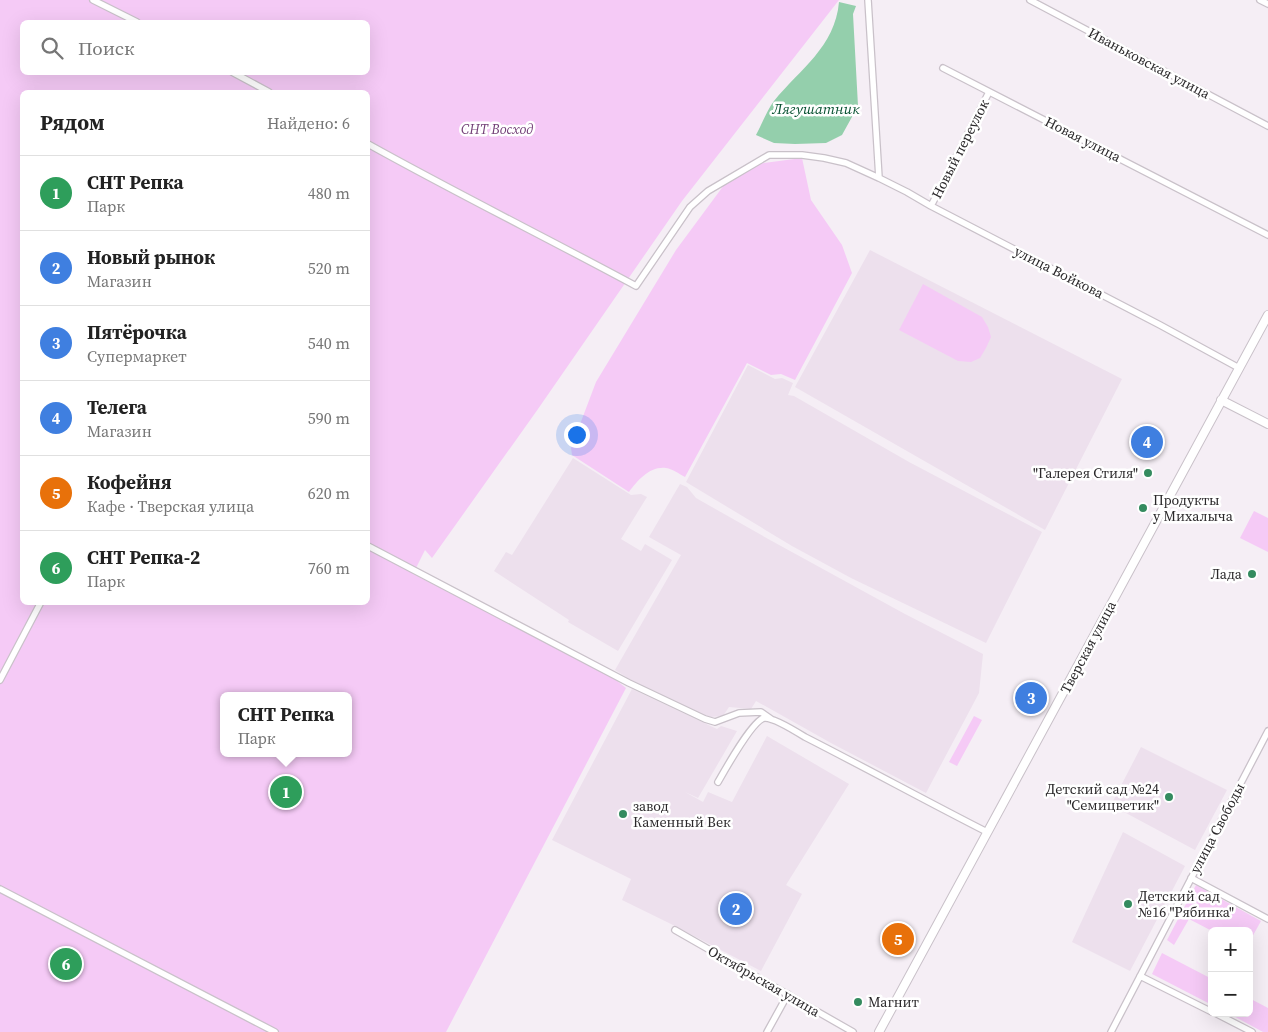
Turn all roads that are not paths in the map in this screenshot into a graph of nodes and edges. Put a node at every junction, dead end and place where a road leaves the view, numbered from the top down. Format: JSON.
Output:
{"nodes":[{"id":1,"x":93,"y":0,"type":"edge"},
{"id":2,"x":868,"y":0,"type":"edge"},
{"id":3,"x":1030,"y":0,"type":"edge"},
{"id":4,"x":1260,"y":0,"type":"edge"},
{"id":5,"x":1268,"y":4,"type":"edge"},
{"id":6,"x":133,"y":20,"type":"edge"},
{"id":7,"x":943,"y":68,"type":"dead end"},
{"id":8,"x":238,"y":75,"type":"edge"},
{"id":9,"x":265,"y":90,"type":"edge"},
{"id":10,"x":989,"y":92,"type":"junction"},
{"id":11,"x":1268,"y":126,"type":"edge"},
{"id":12,"x":370,"y":145,"type":"edge"},
{"id":13,"x":879,"y":178,"type":"junction"},
{"id":14,"x":931,"y":206,"type":"junction"},
{"id":15,"x":1268,"y":235,"type":"edge"},
{"id":16,"x":1268,"y":315,"type":"edge"},
{"id":17,"x":1239,"y":368,"type":"junction"},
{"id":18,"x":1221,"y":400,"type":"junction"},
{"id":19,"x":1268,"y":424,"type":"edge"},
{"id":20,"x":370,"y":547,"type":"edge"},
{"id":21,"x":39,"y":605,"type":"edge"},
{"id":22,"x":0,"y":680,"type":"edge"},
{"id":23,"x":771,"y":719,"type":"junction"},
{"id":24,"x":1268,"y":731,"type":"edge"},
{"id":25,"x":718,"y":782,"type":"dead end"},
{"id":26,"x":987,"y":832,"type":"junction"},
{"id":27,"x":1191,"y":878,"type":"junction"},
{"id":28,"x":0,"y":889,"type":"edge"},
{"id":29,"x":1268,"y":919,"type":"edge"},
{"id":30,"x":674,"y":930,"type":"dead end"},
{"id":31,"x":1140,"y":976,"type":"junction"},
{"id":32,"x":788,"y":994,"type":"junction"},
{"id":33,"x":1208,"y":1010,"type":"edge"},
{"id":34,"x":1221,"y":1017,"type":"edge"},
{"id":35,"x":275,"y":1032,"type":"edge"},
{"id":36,"x":767,"y":1032,"type":"edge"},
{"id":37,"x":853,"y":1032,"type":"edge"},
{"id":38,"x":879,"y":1032,"type":"edge"},
{"id":39,"x":1110,"y":1032,"type":"edge"},
{"id":40,"x":1252,"y":1032,"type":"edge"}],
"edges":[{"from":1,"to":6,"type":"street"},
{"from":2,"to":13,"type":"street"},
{"from":3,"to":11,"type":"street","name":"Иваньковская улица"},
{"from":4,"to":5,"type":"street"},
{"from":7,"to":10,"type":"street","name":"Новая улица"},
{"from":8,"to":9,"type":"street"},
{"from":10,"to":14,"type":"street","name":"Новый переулок"},
{"from":10,"to":15,"type":"street","name":"Новая улица"},
{"from":12,"to":13,"type":"street","name":"улица Войкова"},
{"from":13,"to":14,"type":"street","name":"улица Войкова"},
{"from":14,"to":17,"type":"street","name":"улица Войкова"},
{"from":16,"to":17,"type":"main road","name":"Тверская улица"},
{"from":17,"to":18,"type":"main road","name":"Тверская улица"},
{"from":18,"to":19,"type":"main road"},
{"from":18,"to":26,"type":"main road","name":"Тверская улица"},
{"from":20,"to":23,"type":"street"},
{"from":21,"to":22,"type":"street"},
{"from":23,"to":25,"type":"street"},
{"from":23,"to":26,"type":"street"},
{"from":24,"to":27,"type":"street","name":"улица Свободы"},
{"from":26,"to":38,"type":"main road","name":"Тверская улица"},
{"from":27,"to":29,"type":"street"},
{"from":27,"to":31,"type":"street","name":"улица Свободы"},
{"from":28,"to":35,"type":"street"},
{"from":30,"to":32,"type":"street","name":"Октябрьская улица"},
{"from":31,"to":33,"type":"street"},
{"from":31,"to":39,"type":"street","name":"улица Свободы"},
{"from":32,"to":36,"type":"street"},
{"from":32,"to":37,"type":"street","name":"Октябрьская улица"},
{"from":34,"to":40,"type":"street"}]}
